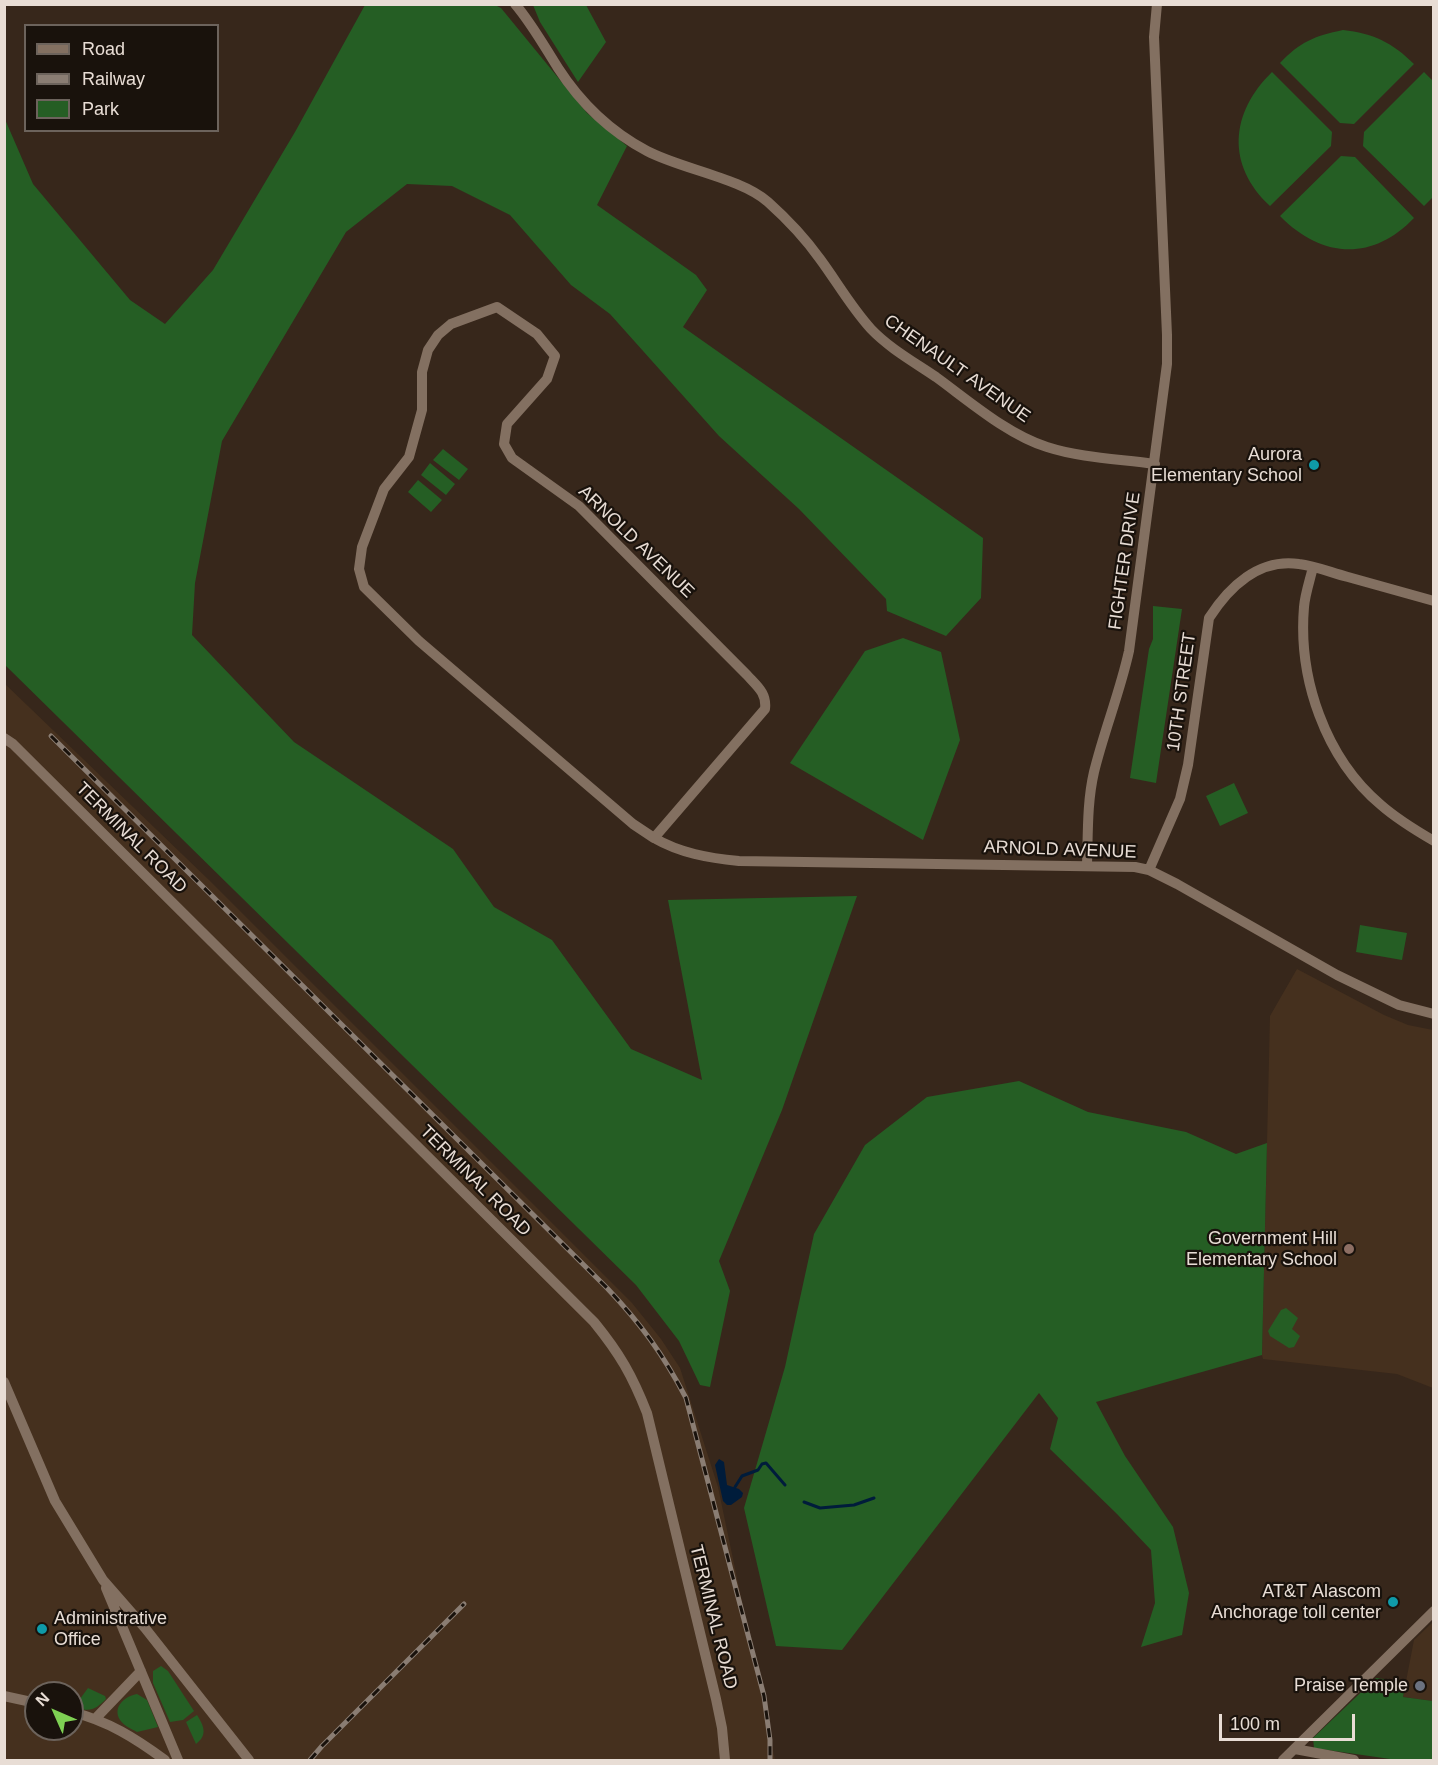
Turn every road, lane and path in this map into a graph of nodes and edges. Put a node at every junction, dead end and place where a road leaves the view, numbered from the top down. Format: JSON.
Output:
{"nodes":[{"id":1,"x":515,"y":4,"type":"edge"},
{"id":2,"x":1157,"y":4,"type":"edge"},
{"id":3,"x":1155,"y":464,"type":"junction"},
{"id":4,"x":1313,"y":567,"type":"junction"},
{"id":5,"x":1434,"y":602,"type":"edge"},
{"id":6,"x":4,"y":738,"type":"edge"},
{"id":7,"x":654,"y":838,"type":"junction"},
{"id":8,"x":1434,"y":841,"type":"edge"},
{"id":9,"x":1087,"y":865,"type":"junction"},
{"id":10,"x":1149,"y":870,"type":"junction"},
{"id":11,"x":1434,"y":1014,"type":"edge"},
{"id":12,"x":4,"y":1382,"type":"edge"},
{"id":13,"x":103,"y":1580,"type":"junction"},
{"id":14,"x":1434,"y":1611,"type":"edge"},
{"id":15,"x":1429,"y":1621,"type":"edge"},
{"id":16,"x":141,"y":1671,"type":"junction"},
{"id":17,"x":4,"y":1696,"type":"edge"},
{"id":18,"x":24,"y":1700,"type":"edge"},
{"id":19,"x":84,"y":1715,"type":"edge"},
{"id":20,"x":96,"y":1718,"type":"junction"},
{"id":21,"x":1295,"y":1749,"type":"junction"},
{"id":22,"x":165,"y":1761,"type":"edge"},
{"id":23,"x":178,"y":1761,"type":"edge"},
{"id":24,"x":249,"y":1761,"type":"edge"},
{"id":25,"x":725,"y":1761,"type":"edge"},
{"id":26,"x":1283,"y":1761,"type":"edge"},
{"id":27,"x":1354,"y":1761,"type":"edge"}],
"edges":[{"from":1,"to":3,"type":"street","name":"CHENAULT AVENUE"},
{"from":2,"to":3,"type":"street","name":"FIGHTER DRIVE"},
{"from":3,"to":9,"type":"street","name":"FIGHTER DRIVE"},
{"from":4,"to":5,"type":"street","name":"10TH STREET"},
{"from":4,"to":8,"type":"street"},
{"from":4,"to":10,"type":"street","name":"10TH STREET"},
{"from":6,"to":25,"type":"street","name":"TERMINAL ROAD"},
{"from":7,"to":7,"type":"street","name":"ARNOLD AVENUE"},
{"from":7,"to":9,"type":"street","name":"ARNOLD AVENUE"},
{"from":9,"to":10,"type":"street","name":"ARNOLD AVENUE"},
{"from":10,"to":11,"type":"street","name":"ARNOLD AVENUE"},
{"from":12,"to":13,"type":"street"},
{"from":13,"to":16,"type":"street"},
{"from":13,"to":24,"type":"street"},
{"from":14,"to":15,"type":"street"},
{"from":15,"to":21,"type":"street"},
{"from":16,"to":20,"type":"street"},
{"from":16,"to":23,"type":"street"},
{"from":17,"to":18,"type":"street"},
{"from":19,"to":20,"type":"street"},
{"from":20,"to":22,"type":"street"},
{"from":21,"to":26,"type":"street"},
{"from":21,"to":27,"type":"street"}]}
